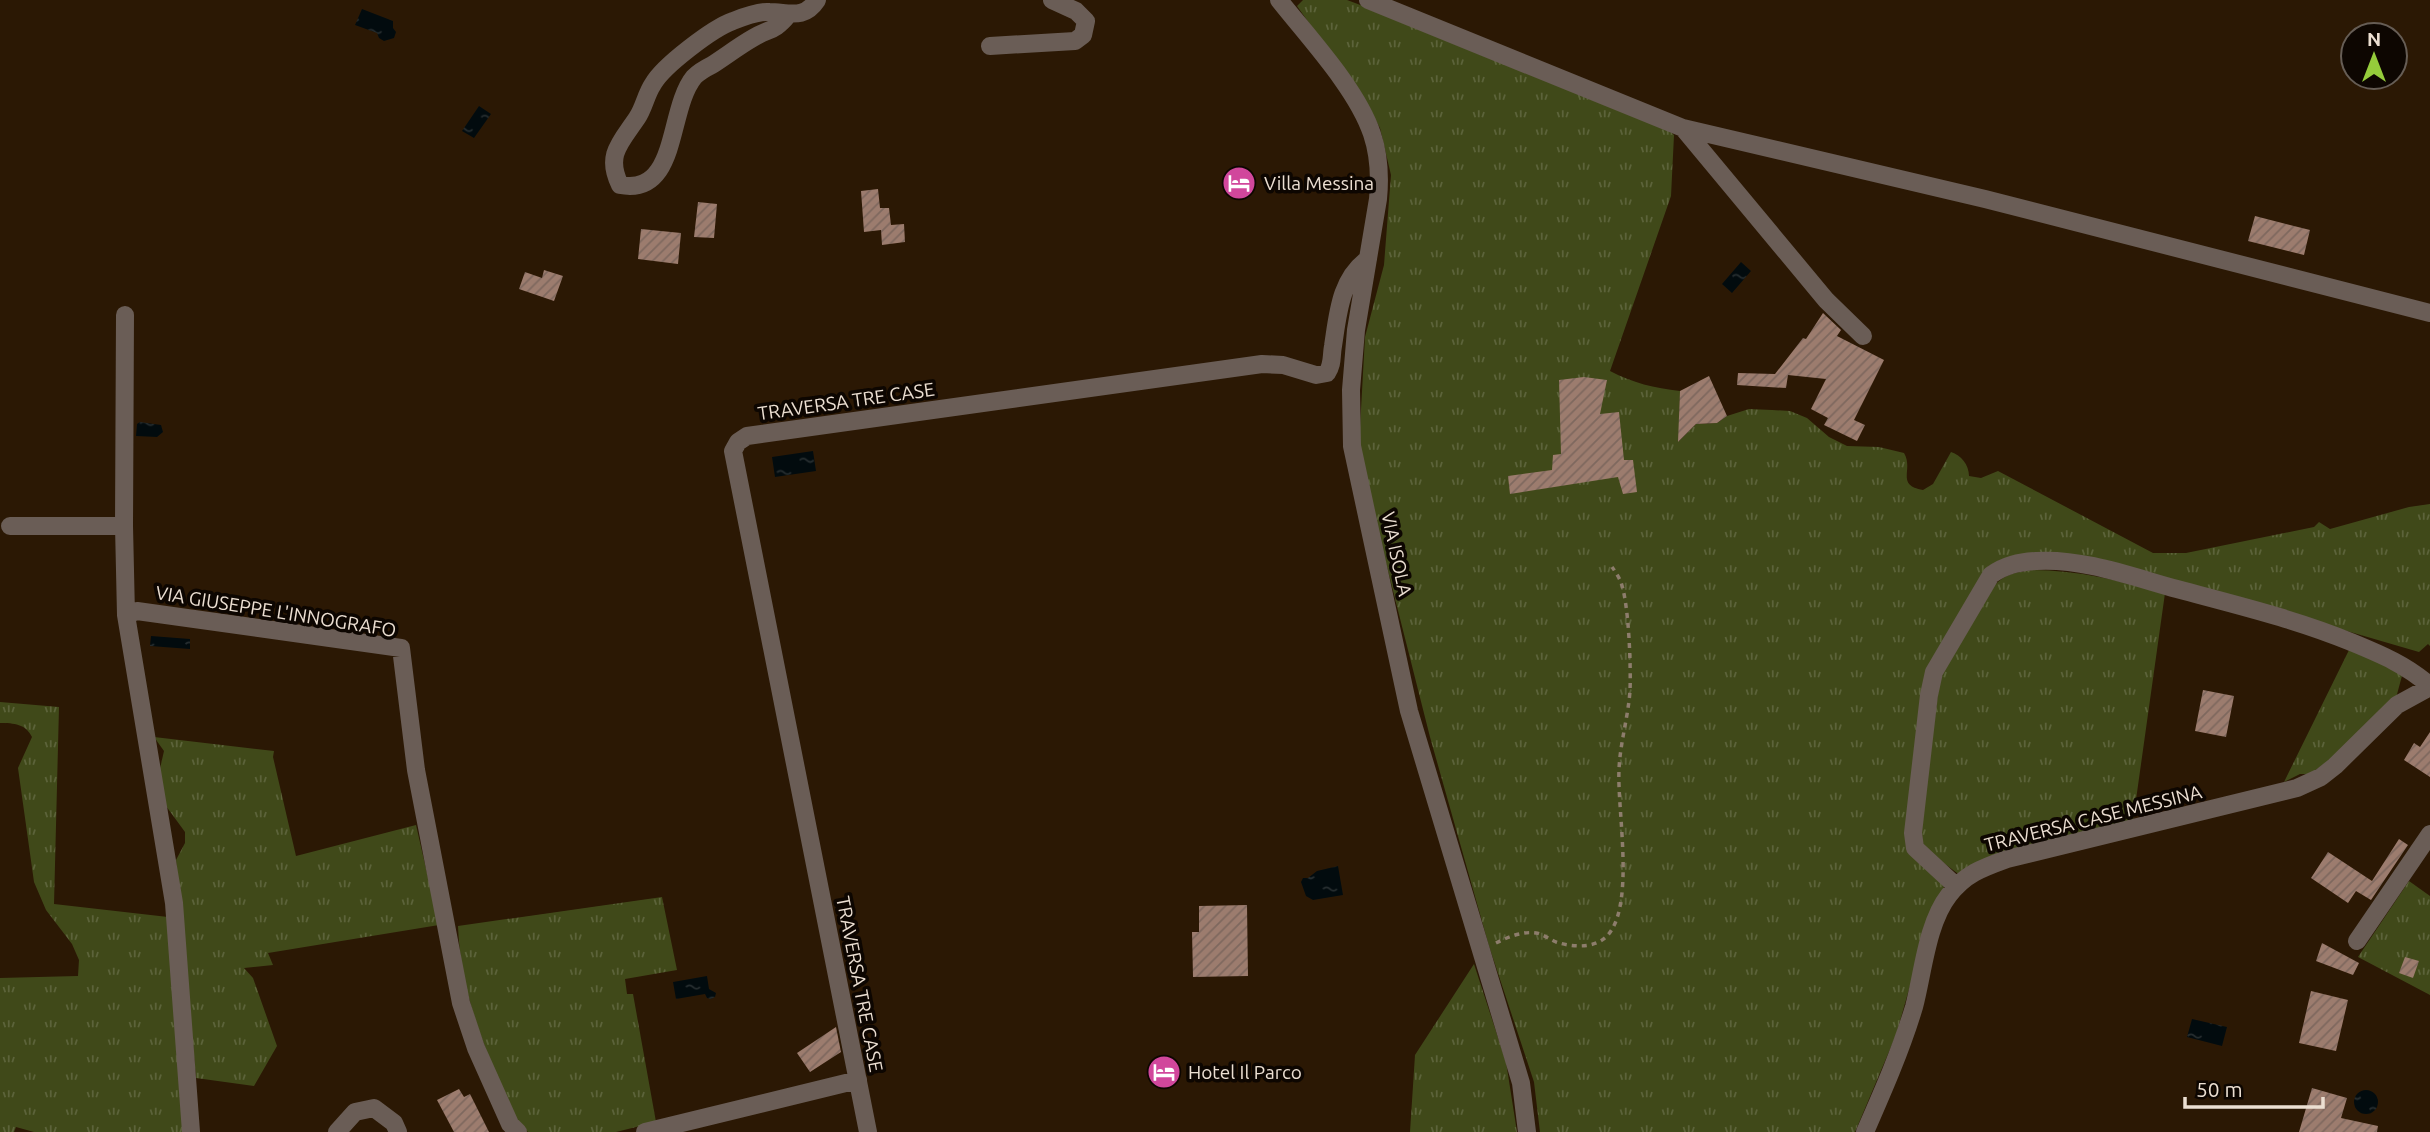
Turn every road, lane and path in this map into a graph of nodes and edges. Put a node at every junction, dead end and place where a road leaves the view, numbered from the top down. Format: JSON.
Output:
{"nodes":[{"id":1,"x":817,"y":0,"type":"edge"},
{"id":2,"x":1052,"y":0,"type":"edge"},
{"id":3,"x":1279,"y":0,"type":"edge"},
{"id":4,"x":1368,"y":0,"type":"edge"},
{"id":5,"x":788,"y":15,"type":"junction"},
{"id":6,"x":990,"y":46,"type":"dead end"},
{"id":7,"x":1683,"y":128,"type":"junction"},
{"id":8,"x":1368,"y":259,"type":"junction"},
{"id":9,"x":2430,"y":313,"type":"edge"},
{"id":10,"x":125,"y":315,"type":"dead end"},
{"id":11,"x":1863,"y":336,"type":"dead end"},
{"id":12,"x":10,"y":526,"type":"dead end"},
{"id":13,"x":124,"y":526,"type":"junction"},
{"id":14,"x":1612,"y":567,"type":"dead end"},
{"id":15,"x":127,"y":615,"type":"junction"},
{"id":16,"x":2430,"y":686,"type":"edge"},
{"id":17,"x":2430,"y":834,"type":"edge"},
{"id":18,"x":1956,"y":886,"type":"junction"},
{"id":19,"x":2357,"y":941,"type":"dead end"},
{"id":20,"x":1481,"y":950,"type":"junction"},
{"id":21,"x":858,"y":1080,"type":"junction"},
{"id":22,"x":191,"y":1132,"type":"edge"},
{"id":23,"x":337,"y":1132,"type":"edge"},
{"id":24,"x":398,"y":1132,"type":"edge"},
{"id":25,"x":518,"y":1132,"type":"edge"},
{"id":26,"x":645,"y":1132,"type":"edge"},
{"id":27,"x":868,"y":1132,"type":"edge"},
{"id":28,"x":1527,"y":1132,"type":"edge"},
{"id":29,"x":1865,"y":1132,"type":"edge"}],
"edges":[{"from":1,"to":5,"type":"street"},
{"from":2,"to":6,"type":"street"},
{"from":3,"to":8,"type":"street","name":"VIA ISOLA"},
{"from":4,"to":7,"type":"street"},
{"from":5,"to":5,"type":"street"},
{"from":7,"to":9,"type":"street"},
{"from":7,"to":11,"type":"street"},
{"from":8,"to":20,"type":"street","name":"VIA ISOLA"},
{"from":8,"to":21,"type":"street","name":"TRAVERSA TRE CASE"},
{"from":10,"to":13,"type":"street"},
{"from":12,"to":13,"type":"street"},
{"from":13,"to":15,"type":"street"},
{"from":14,"to":20,"type":"path"},
{"from":15,"to":22,"type":"street"},
{"from":15,"to":25,"type":"street","name":"VIA GIUSEPPE L'INNOGRAFO"},
{"from":16,"to":18,"type":"street","name":"TRAVERSA CASE MESSINA"},
{"from":16,"to":18,"type":"street"},
{"from":17,"to":19,"type":"street"},
{"from":18,"to":29,"type":"street","name":"TRAVERSA CASE MESSINA"},
{"from":20,"to":28,"type":"street","name":"VIA ISOLA"},
{"from":21,"to":26,"type":"street"},
{"from":21,"to":27,"type":"street","name":"TRAVERSA TRE CASE"},
{"from":23,"to":24,"type":"street"}]}
